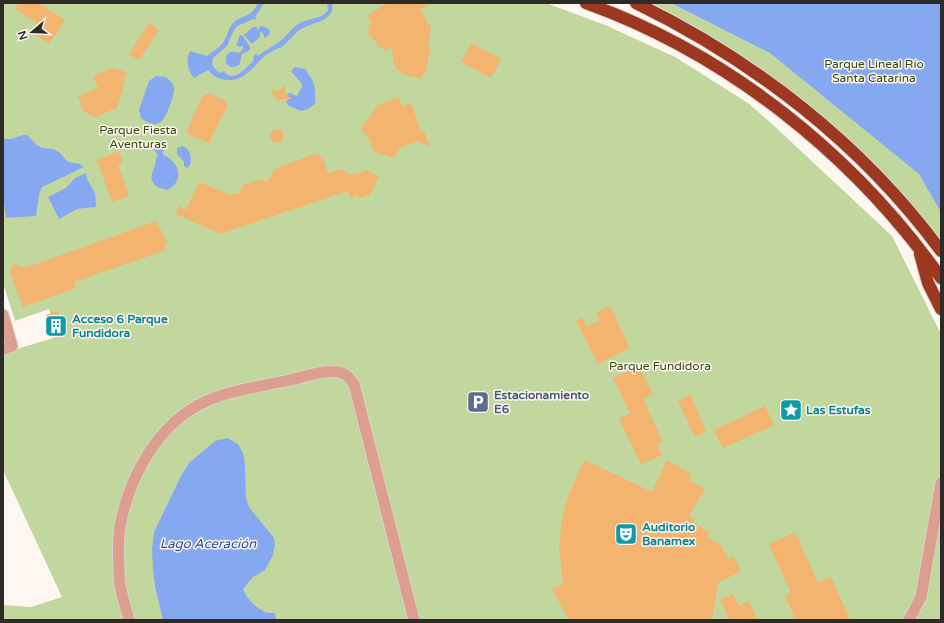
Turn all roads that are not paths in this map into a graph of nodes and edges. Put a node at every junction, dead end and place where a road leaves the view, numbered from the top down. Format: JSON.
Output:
{"nodes":[{"id":1,"x":586,"y":3,"type":"edge"},
{"id":2,"x":636,"y":3,"type":"edge"},
{"id":3,"x":918,"y":247,"type":"junction"},
{"id":4,"x":941,"y":251,"type":"edge"},
{"id":5,"x":941,"y":278,"type":"edge"},
{"id":6,"x":941,"y":309,"type":"edge"},
{"id":7,"x":3,"y":314,"type":"edge"},
{"id":8,"x":7,"y":348,"type":"edge"},
{"id":9,"x":941,"y":483,"type":"edge"},
{"id":10,"x":130,"y":620,"type":"edge"},
{"id":11,"x":414,"y":620,"type":"edge"},
{"id":12,"x":909,"y":620,"type":"edge"}],
"edges":[{"from":1,"to":3,"type":"highway"},
{"from":2,"to":4,"type":"highway"},
{"from":3,"to":5,"type":"highway"},
{"from":3,"to":6,"type":"highway"},
{"from":7,"to":8,"type":"street"},
{"from":9,"to":12,"type":"street"},
{"from":10,"to":11,"type":"street"}]}
